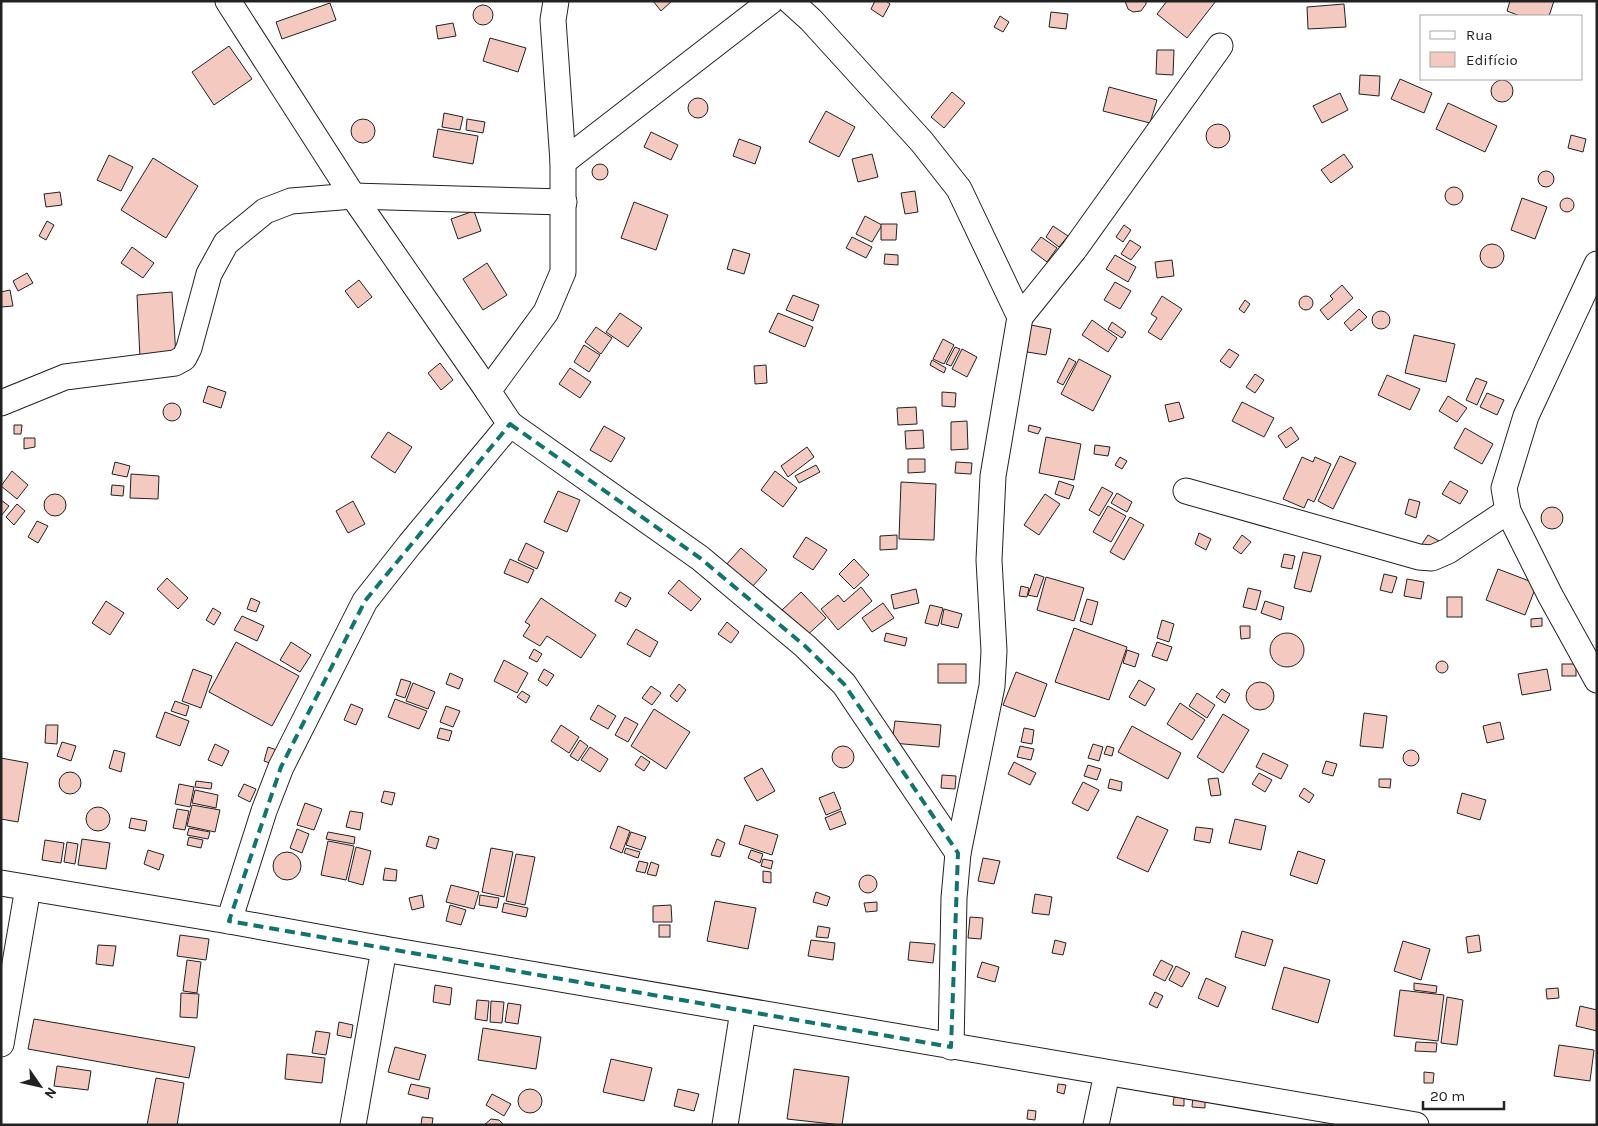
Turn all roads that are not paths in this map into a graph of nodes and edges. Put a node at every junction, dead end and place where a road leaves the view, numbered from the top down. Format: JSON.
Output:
{"nodes":[{"id":1,"x":228,"y":1,"type":"edge"},
{"id":2,"x":556,"y":1,"type":"edge"},
{"id":3,"x":771,"y":1,"type":"edge"},
{"id":4,"x":790,"y":1,"type":"edge"},
{"id":5,"x":817,"y":11,"type":"edge"},
{"id":6,"x":1220,"y":46,"type":"dead end"},
{"id":7,"x":563,"y":162,"type":"junction"},
{"id":8,"x":353,"y":196,"type":"junction"},
{"id":9,"x":564,"y":202,"type":"junction"},
{"id":10,"x":1597,"y":264,"type":"edge"},
{"id":11,"x":1020,"y":318,"type":"junction"},
{"id":12,"x":488,"y":391,"type":"junction"},
{"id":13,"x":1,"y":404,"type":"edge"},
{"id":14,"x":510,"y":424,"type":"junction"},
{"id":15,"x":1186,"y":491,"type":"dead end"},
{"id":16,"x":1508,"y":511,"type":"junction"},
{"id":17,"x":1597,"y":680,"type":"edge"},
{"id":18,"x":958,"y":853,"type":"junction"},
{"id":19,"x":1,"y":883,"type":"edge"},
{"id":20,"x":28,"y":888,"type":"junction"},
{"id":21,"x":229,"y":921,"type":"junction"},
{"id":22,"x":384,"y":949,"type":"junction"},
{"id":23,"x":743,"y":1011,"type":"junction"},
{"id":24,"x":1,"y":1044,"type":"edge"},
{"id":25,"x":951,"y":1046,"type":"junction"},
{"id":26,"x":1107,"y":1072,"type":"junction"},
{"id":27,"x":353,"y":1125,"type":"edge"},
{"id":28,"x":725,"y":1125,"type":"edge"},
{"id":29,"x":1096,"y":1125,"type":"edge"},
{"id":30,"x":1416,"y":1125,"type":"edge"}],
"edges":[{"from":1,"to":8,"type":"street"},
{"from":2,"to":7,"type":"street"},
{"from":3,"to":7,"type":"street"},
{"from":4,"to":5,"type":"street"},
{"from":5,"to":11,"type":"street"},
{"from":6,"to":11,"type":"street"},
{"from":7,"to":9,"type":"street"},
{"from":8,"to":9,"type":"street"},
{"from":8,"to":12,"type":"street"},
{"from":8,"to":13,"type":"street"},
{"from":9,"to":12,"type":"street"},
{"from":10,"to":16,"type":"street"},
{"from":11,"to":18,"type":"street"},
{"from":12,"to":14,"type":"street"},
{"from":14,"to":18,"type":"street"},
{"from":14,"to":21,"type":"street"},
{"from":15,"to":16,"type":"street"},
{"from":16,"to":17,"type":"street"},
{"from":18,"to":25,"type":"street"},
{"from":19,"to":20,"type":"street"},
{"from":20,"to":21,"type":"street"},
{"from":20,"to":24,"type":"street"},
{"from":21,"to":22,"type":"street"},
{"from":22,"to":23,"type":"street"},
{"from":22,"to":27,"type":"street"},
{"from":23,"to":25,"type":"street"},
{"from":23,"to":28,"type":"street"},
{"from":25,"to":26,"type":"street"},
{"from":26,"to":29,"type":"street"},
{"from":26,"to":30,"type":"street"}]}
